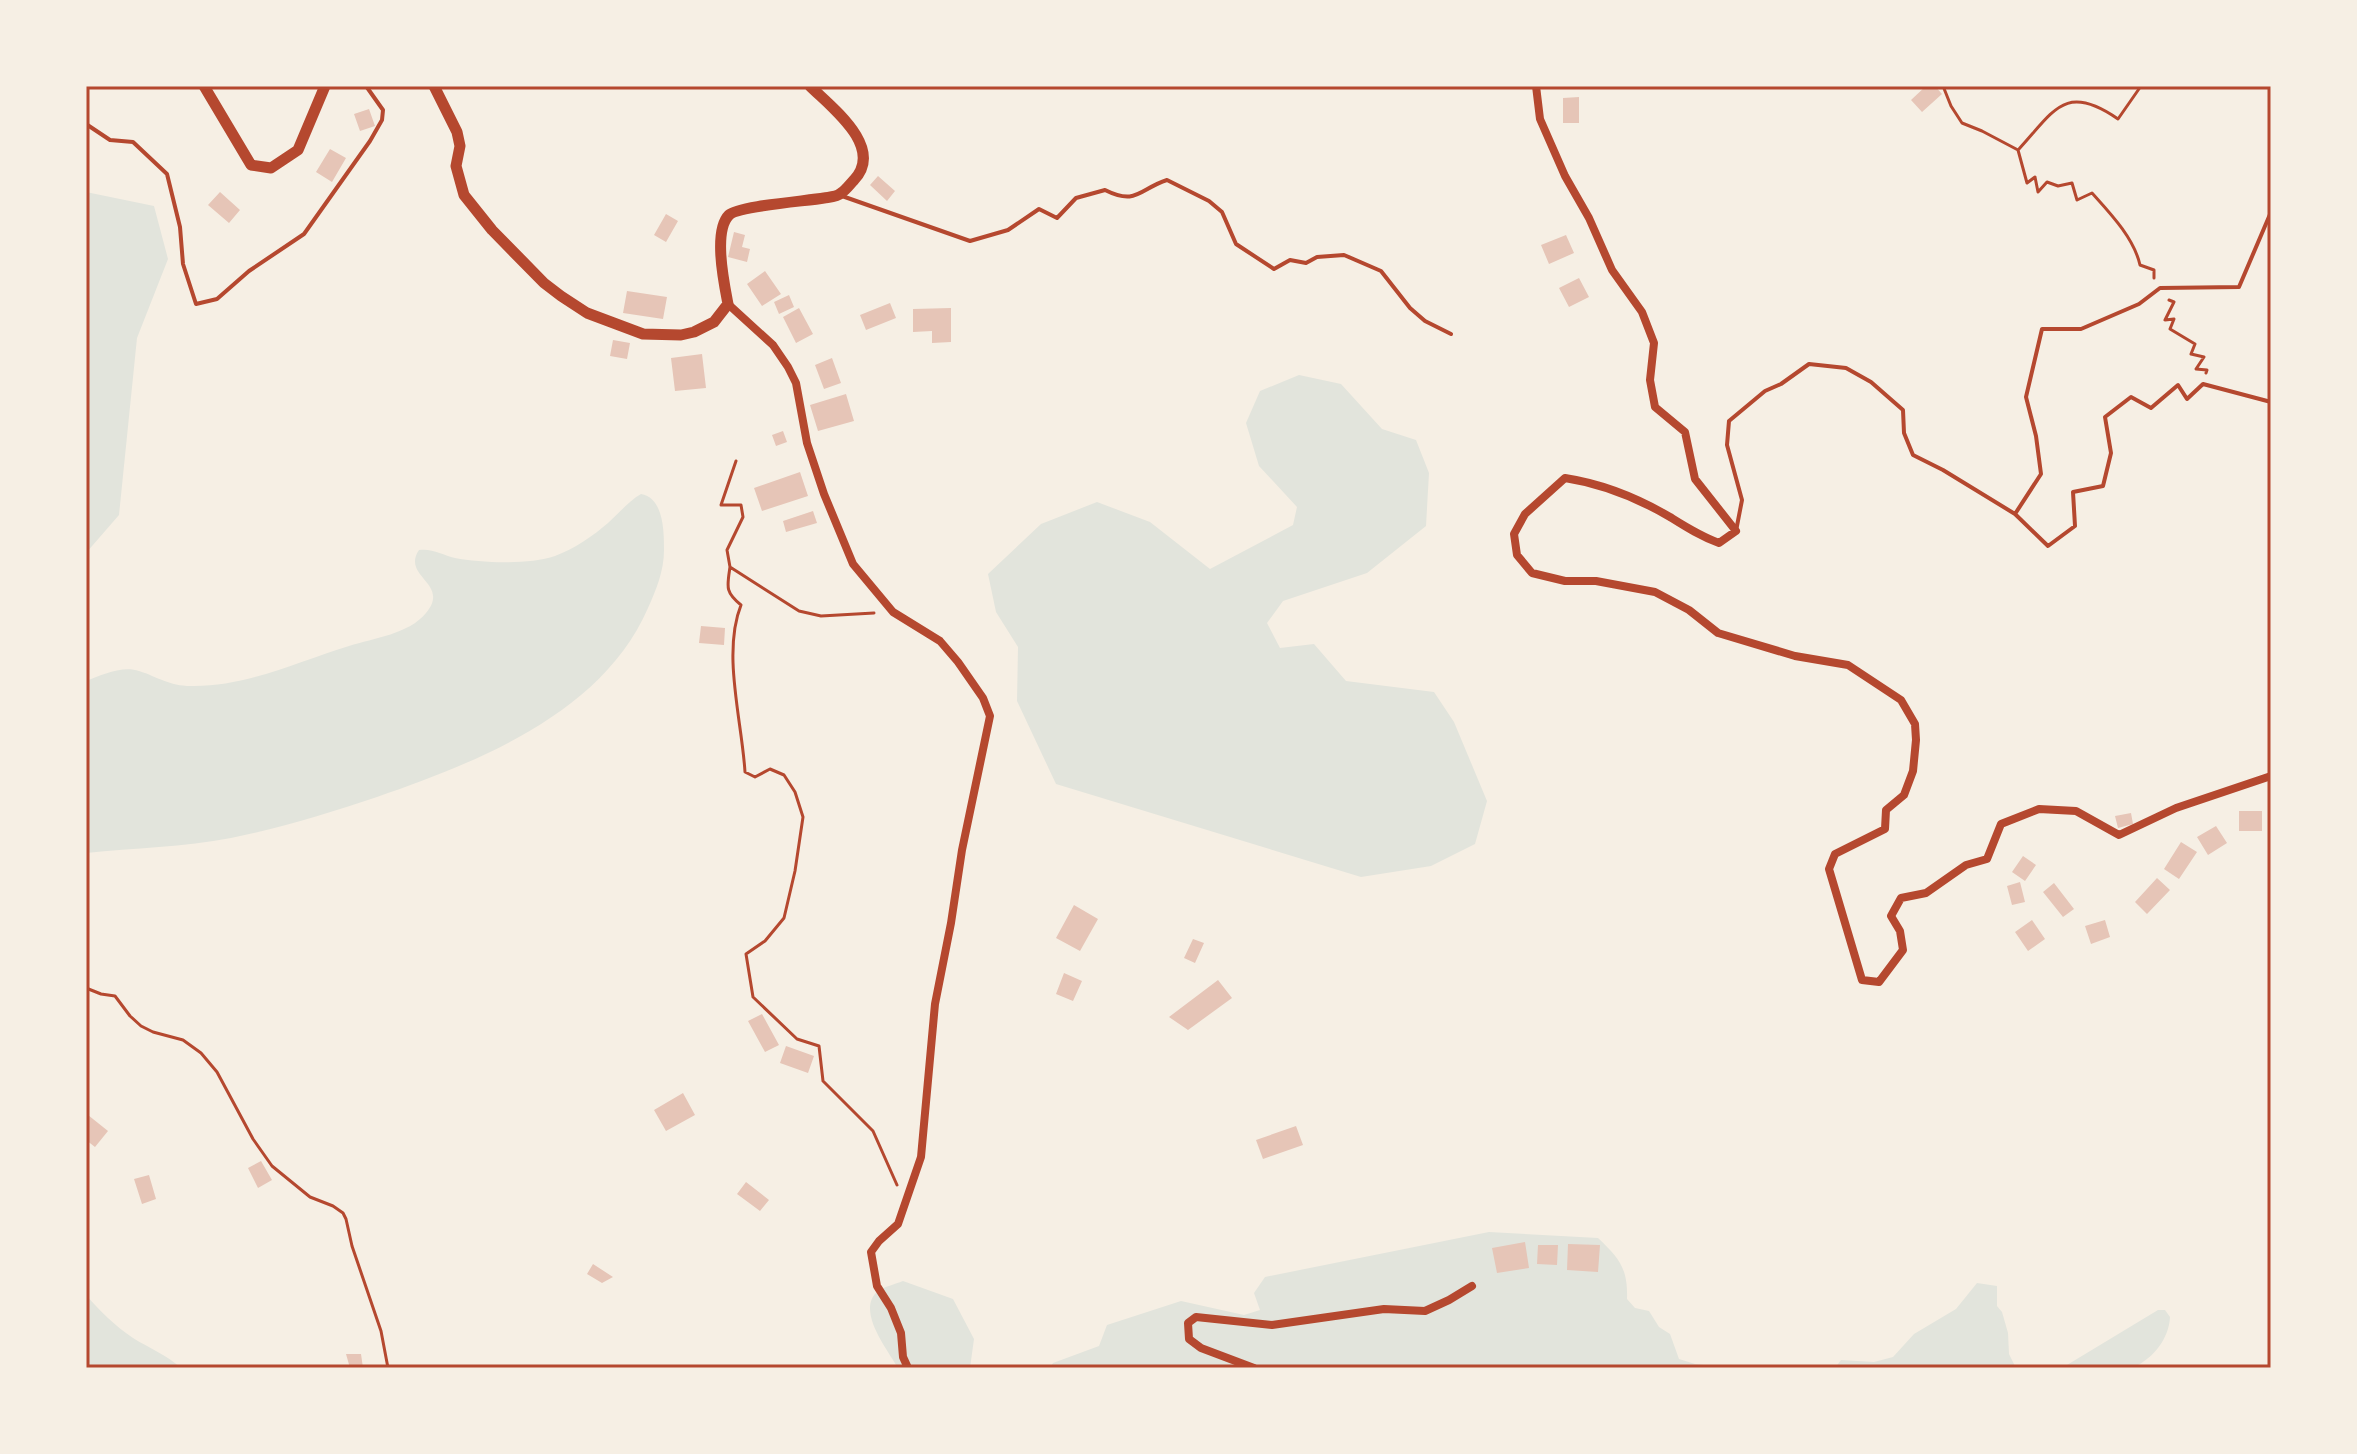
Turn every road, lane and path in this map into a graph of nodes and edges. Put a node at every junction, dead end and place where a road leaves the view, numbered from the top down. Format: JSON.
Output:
{"nodes":[{"id":1,"x":204,"y":86,"type":"edge"},
{"id":2,"x":325,"y":86,"type":"edge"},
{"id":3,"x":366,"y":86,"type":"edge"},
{"id":4,"x":434,"y":86,"type":"edge"},
{"id":5,"x":810,"y":86,"type":"edge"},
{"id":6,"x":1536,"y":86,"type":"edge"},
{"id":7,"x":1943,"y":86,"type":"edge"},
{"id":8,"x":2141,"y":86,"type":"edge"},
{"id":9,"x":86,"y":124,"type":"edge"},
{"id":10,"x":2018,"y":150,"type":"junction"},
{"id":11,"x":839,"y":195,"type":"junction"},
{"id":12,"x":2271,"y":212,"type":"edge"},
{"id":13,"x":2160,"y":288,"type":"junction"},
{"id":14,"x":728,"y":304,"type":"junction"},
{"id":15,"x":1451,"y":334,"type":"dead end"},
{"id":16,"x":2203,"y":384,"type":"junction"},
{"id":17,"x":2271,"y":402,"type":"edge"},
{"id":18,"x":736,"y":461,"type":"dead end"},
{"id":19,"x":2015,"y":514,"type":"junction"},
{"id":20,"x":1736,"y":531,"type":"junction"},
{"id":21,"x":730,"y":567,"type":"junction"},
{"id":22,"x":893,"y":612,"type":"junction"},
{"id":23,"x":2271,"y":776,"type":"edge"},
{"id":24,"x":86,"y":988,"type":"edge"},
{"id":25,"x":906,"y":1203,"type":"junction"},
{"id":26,"x":1472,"y":1286,"type":"dead end"},
{"id":27,"x":388,"y":1368,"type":"edge"},
{"id":28,"x":908,"y":1368,"type":"edge"},
{"id":29,"x":1254,"y":1368,"type":"edge"}],
"edges":[{"from":1,"to":2,"type":"main road"},
{"from":3,"to":9,"type":"lane"},
{"from":4,"to":14,"type":"main road"},
{"from":5,"to":11,"type":"main road"},
{"from":6,"to":20,"type":"street"},
{"from":7,"to":10,"type":"path"},
{"from":8,"to":10,"type":"path"},
{"from":10,"to":13,"type":"path"},
{"from":11,"to":14,"type":"main road"},
{"from":11,"to":15,"type":"lane"},
{"from":12,"to":13,"type":"lane"},
{"from":13,"to":16,"type":"path"},
{"from":13,"to":19,"type":"lane"},
{"from":14,"to":22,"type":"street"},
{"from":16,"to":17,"type":"lane"},
{"from":16,"to":19,"type":"lane"},
{"from":18,"to":21,"type":"path"},
{"from":19,"to":20,"type":"lane"},
{"from":20,"to":23,"type":"street"},
{"from":21,"to":22,"type":"path"},
{"from":21,"to":25,"type":"path"},
{"from":22,"to":25,"type":"street"},
{"from":24,"to":27,"type":"path"},
{"from":25,"to":28,"type":"street"},
{"from":26,"to":29,"type":"street"}]}
